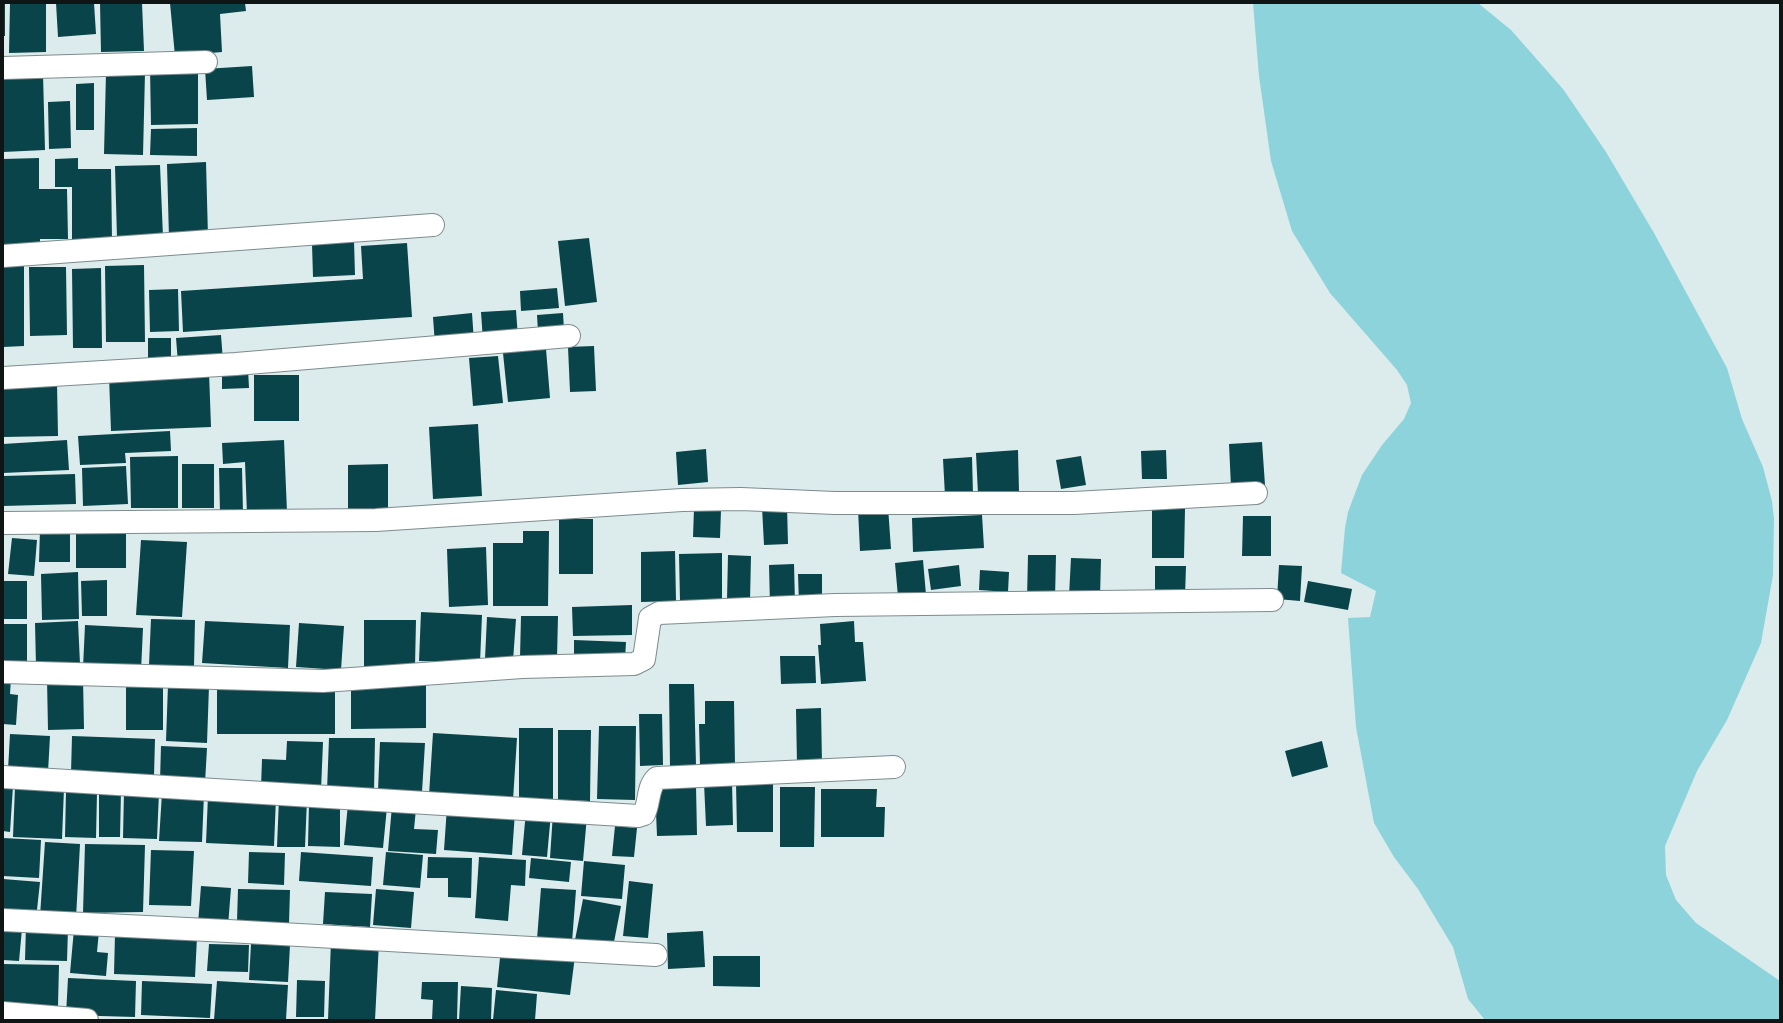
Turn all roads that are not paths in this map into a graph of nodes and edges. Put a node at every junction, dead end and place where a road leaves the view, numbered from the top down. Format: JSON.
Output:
{"nodes":[{"id":1,"x":206,"y":62,"type":"dead end"},
{"id":2,"x":3,"y":68,"type":"edge"},
{"id":3,"x":433,"y":225,"type":"dead end"},
{"id":4,"x":3,"y":256,"type":"edge"},
{"id":5,"x":569,"y":336,"type":"dead end"},
{"id":6,"x":3,"y":378,"type":"edge"},
{"id":7,"x":1256,"y":493,"type":"dead end"},
{"id":8,"x":3,"y":523,"type":"edge"},
{"id":9,"x":1272,"y":600,"type":"dead end"},
{"id":10,"x":3,"y":672,"type":"edge"},
{"id":11,"x":894,"y":767,"type":"dead end"},
{"id":12,"x":3,"y":777,"type":"edge"},
{"id":13,"x":3,"y":920,"type":"edge"},
{"id":14,"x":656,"y":955,"type":"dead end"},
{"id":15,"x":3,"y":1014,"type":"edge"},
{"id":16,"x":87,"y":1020,"type":"edge"}],
"edges":[{"from":1,"to":2,"type":"street"},
{"from":3,"to":4,"type":"street"},
{"from":5,"to":6,"type":"street"},
{"from":7,"to":8,"type":"street"},
{"from":9,"to":10,"type":"street"},
{"from":11,"to":12,"type":"street"},
{"from":13,"to":14,"type":"street"},
{"from":15,"to":16,"type":"street"}]}
